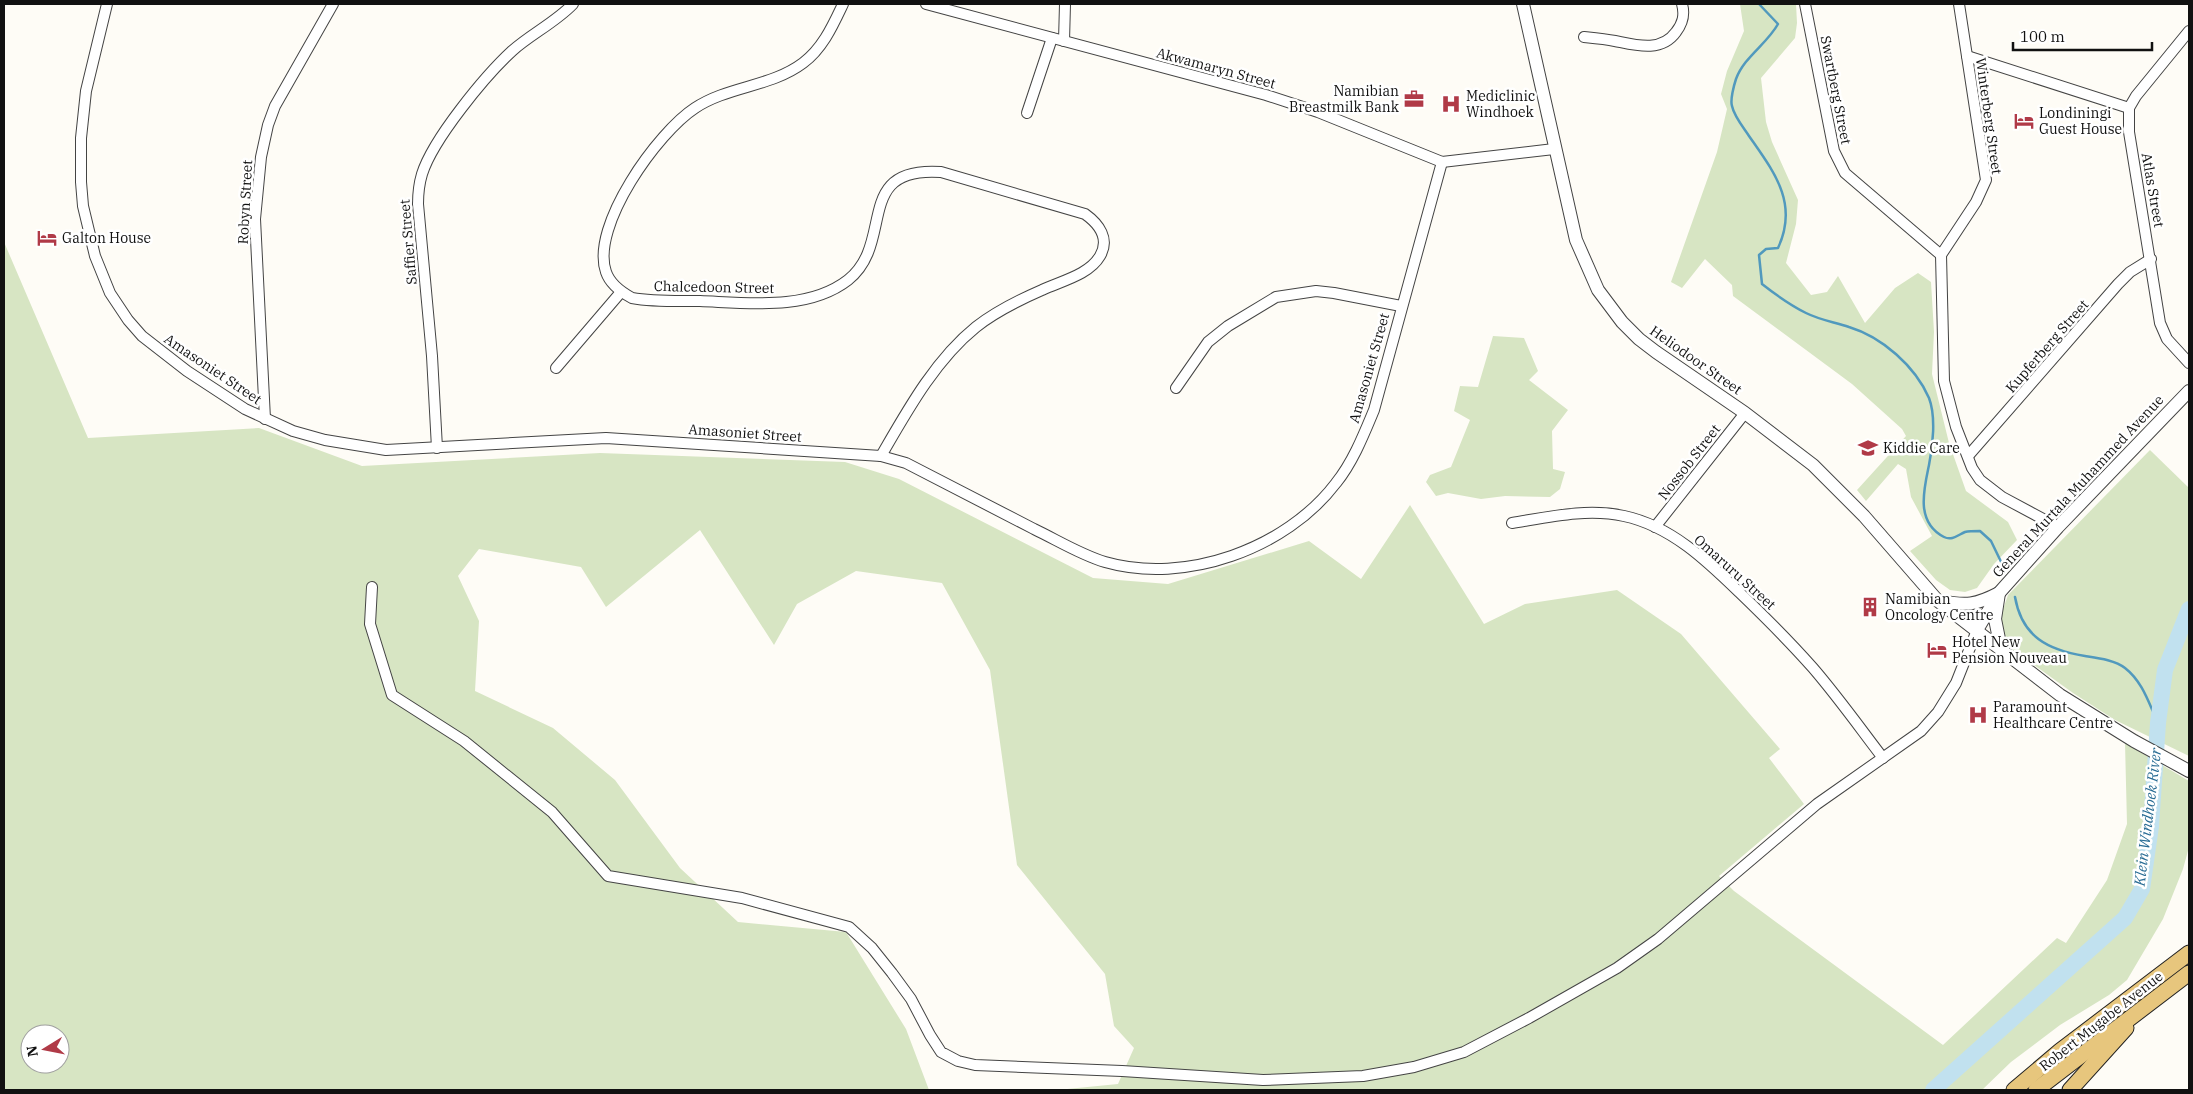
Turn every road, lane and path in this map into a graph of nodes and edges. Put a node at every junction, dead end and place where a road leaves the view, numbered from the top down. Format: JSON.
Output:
{"nodes":[{"id":1,"x":107,"y":4,"type":"edge"},
{"id":2,"x":333,"y":4,"type":"edge"},
{"id":3,"x":573,"y":4,"type":"edge"},
{"id":4,"x":843,"y":4,"type":"edge"},
{"id":5,"x":926,"y":4,"type":"edge"},
{"id":6,"x":1065,"y":4,"type":"edge"},
{"id":7,"x":1523,"y":4,"type":"edge"},
{"id":8,"x":1682,"y":4,"type":"edge"},
{"id":9,"x":1805,"y":4,"type":"edge"},
{"id":10,"x":1959,"y":4,"type":"edge"},
{"id":11,"x":2189,"y":31,"type":"edge"},
{"id":12,"x":1584,"y":37,"type":"dead end"},
{"id":13,"x":1052,"y":38,"type":"junction"},
{"id":14,"x":1064,"y":41,"type":"junction"},
{"id":15,"x":1967,"y":56,"type":"junction"},
{"id":16,"x":2129,"y":108,"type":"junction"},
{"id":17,"x":1027,"y":114,"type":"dead end"},
{"id":18,"x":1554,"y":149,"type":"junction"},
{"id":19,"x":1442,"y":162,"type":"junction"},
{"id":20,"x":1941,"y":255,"type":"junction"},
{"id":21,"x":2151,"y":259,"type":"junction"},
{"id":22,"x":621,"y":292,"type":"junction"},
{"id":23,"x":1401,"y":306,"type":"junction"},
{"id":24,"x":2189,"y":363,"type":"edge"},
{"id":25,"x":556,"y":368,"type":"dead end"},
{"id":26,"x":1176,"y":388,"type":"dead end"},
{"id":27,"x":2189,"y":391,"type":"edge"},
{"id":28,"x":1745,"y":414,"type":"junction"},
{"id":29,"x":265,"y":419,"type":"junction"},
{"id":30,"x":436,"y":448,"type":"junction"},
{"id":31,"x":881,"y":456,"type":"junction"},
{"id":32,"x":1968,"y":456,"type":"junction"},
{"id":33,"x":1512,"y":523,"type":"dead end"},
{"id":34,"x":1654,"y":527,"type":"junction"},
{"id":35,"x":2058,"y":527,"type":"junction"},
{"id":36,"x":372,"y":587,"type":"dead end"},
{"id":37,"x":1998,"y":592,"type":"junction"},
{"id":38,"x":1938,"y":601,"type":"junction"},
{"id":39,"x":1977,"y":630,"type":"junction"},
{"id":40,"x":2001,"y":649,"type":"junction"},
{"id":41,"x":1883,"y":758,"type":"junction"},
{"id":42,"x":2189,"y":771,"type":"edge"},
{"id":43,"x":2189,"y":953,"type":"edge"},
{"id":44,"x":2189,"y":973,"type":"edge"},
{"id":45,"x":2146,"y":1004,"type":"junction"},
{"id":46,"x":2014,"y":1090,"type":"edge"},
{"id":47,"x":2036,"y":1090,"type":"edge"},
{"id":48,"x":2070,"y":1090,"type":"edge"}],
"edges":[{"from":1,"to":29,"type":"street","name":"Amasoniet Street"},
{"from":2,"to":29,"type":"street","name":"Robyn Street"},
{"from":3,"to":30,"type":"street","name":"Saffier Street"},
{"from":4,"to":22,"type":"street"},
{"from":5,"to":13,"type":"street","name":"Akwamaryn Street"},
{"from":6,"to":14,"type":"street"},
{"from":7,"to":18,"type":"street","name":"Heliodoor Street"},
{"from":8,"to":12,"type":"street"},
{"from":9,"to":20,"type":"street","name":"Swartberg Street"},
{"from":10,"to":15,"type":"street","name":"Winterberg Street"},
{"from":11,"to":16,"type":"street"},
{"from":13,"to":14,"type":"street","name":"Akwamaryn Street"},
{"from":13,"to":17,"type":"street"},
{"from":14,"to":19,"type":"street","name":"Akwamaryn Street"},
{"from":15,"to":16,"type":"street"},
{"from":15,"to":20,"type":"street","name":"Winterberg Street"},
{"from":16,"to":21,"type":"street","name":"Atlas Street"},
{"from":18,"to":19,"type":"street","name":"Akwamaryn Street"},
{"from":18,"to":28,"type":"street","name":"Heliodoor Street"},
{"from":19,"to":23,"type":"street","name":"Amasoniet Street"},
{"from":20,"to":32,"type":"street"},
{"from":21,"to":24,"type":"street","name":"Atlas Street"},
{"from":21,"to":32,"type":"street","name":"Kupferberg Street"},
{"from":22,"to":25,"type":"street"},
{"from":22,"to":31,"type":"street","name":"Chalcedoon Street"},
{"from":23,"to":26,"type":"street"},
{"from":23,"to":31,"type":"street","name":"Amasoniet Street"},
{"from":27,"to":35,"type":"street","name":"General Murtala Muhammed Avenue"},
{"from":28,"to":34,"type":"street","name":"Nossob Street"},
{"from":28,"to":38,"type":"street","name":"Heliodoor Street"},
{"from":29,"to":30,"type":"street","name":"Amasoniet Street"},
{"from":30,"to":31,"type":"street","name":"Amasoniet Street"},
{"from":32,"to":35,"type":"street"},
{"from":33,"to":34,"type":"street","name":"Omaruru Street"},
{"from":34,"to":41,"type":"street","name":"Omaruru Street"},
{"from":35,"to":37,"type":"street","name":"General Murtala Muhammed Avenue"},
{"from":36,"to":41,"type":"street"},
{"from":37,"to":38,"type":"street"},
{"from":37,"to":39,"type":"street","name":"General Murtala Muhammed Avenue"},
{"from":37,"to":40,"type":"street"},
{"from":38,"to":39,"type":"street","name":"Heliodoor Street"},
{"from":39,"to":40,"type":"street","name":"Heliodoor Street"},
{"from":39,"to":41,"type":"street"},
{"from":40,"to":42,"type":"street","name":"Heliodoor Street"},
{"from":43,"to":46,"type":"main road","name":"Robert Mugabe Avenue"},
{"from":44,"to":45,"type":"main road","name":"Robert Mugabe Avenue"},
{"from":45,"to":47,"type":"main road","name":"Robert Mugabe Avenue"},
{"from":45,"to":48,"type":"main road"}]}
